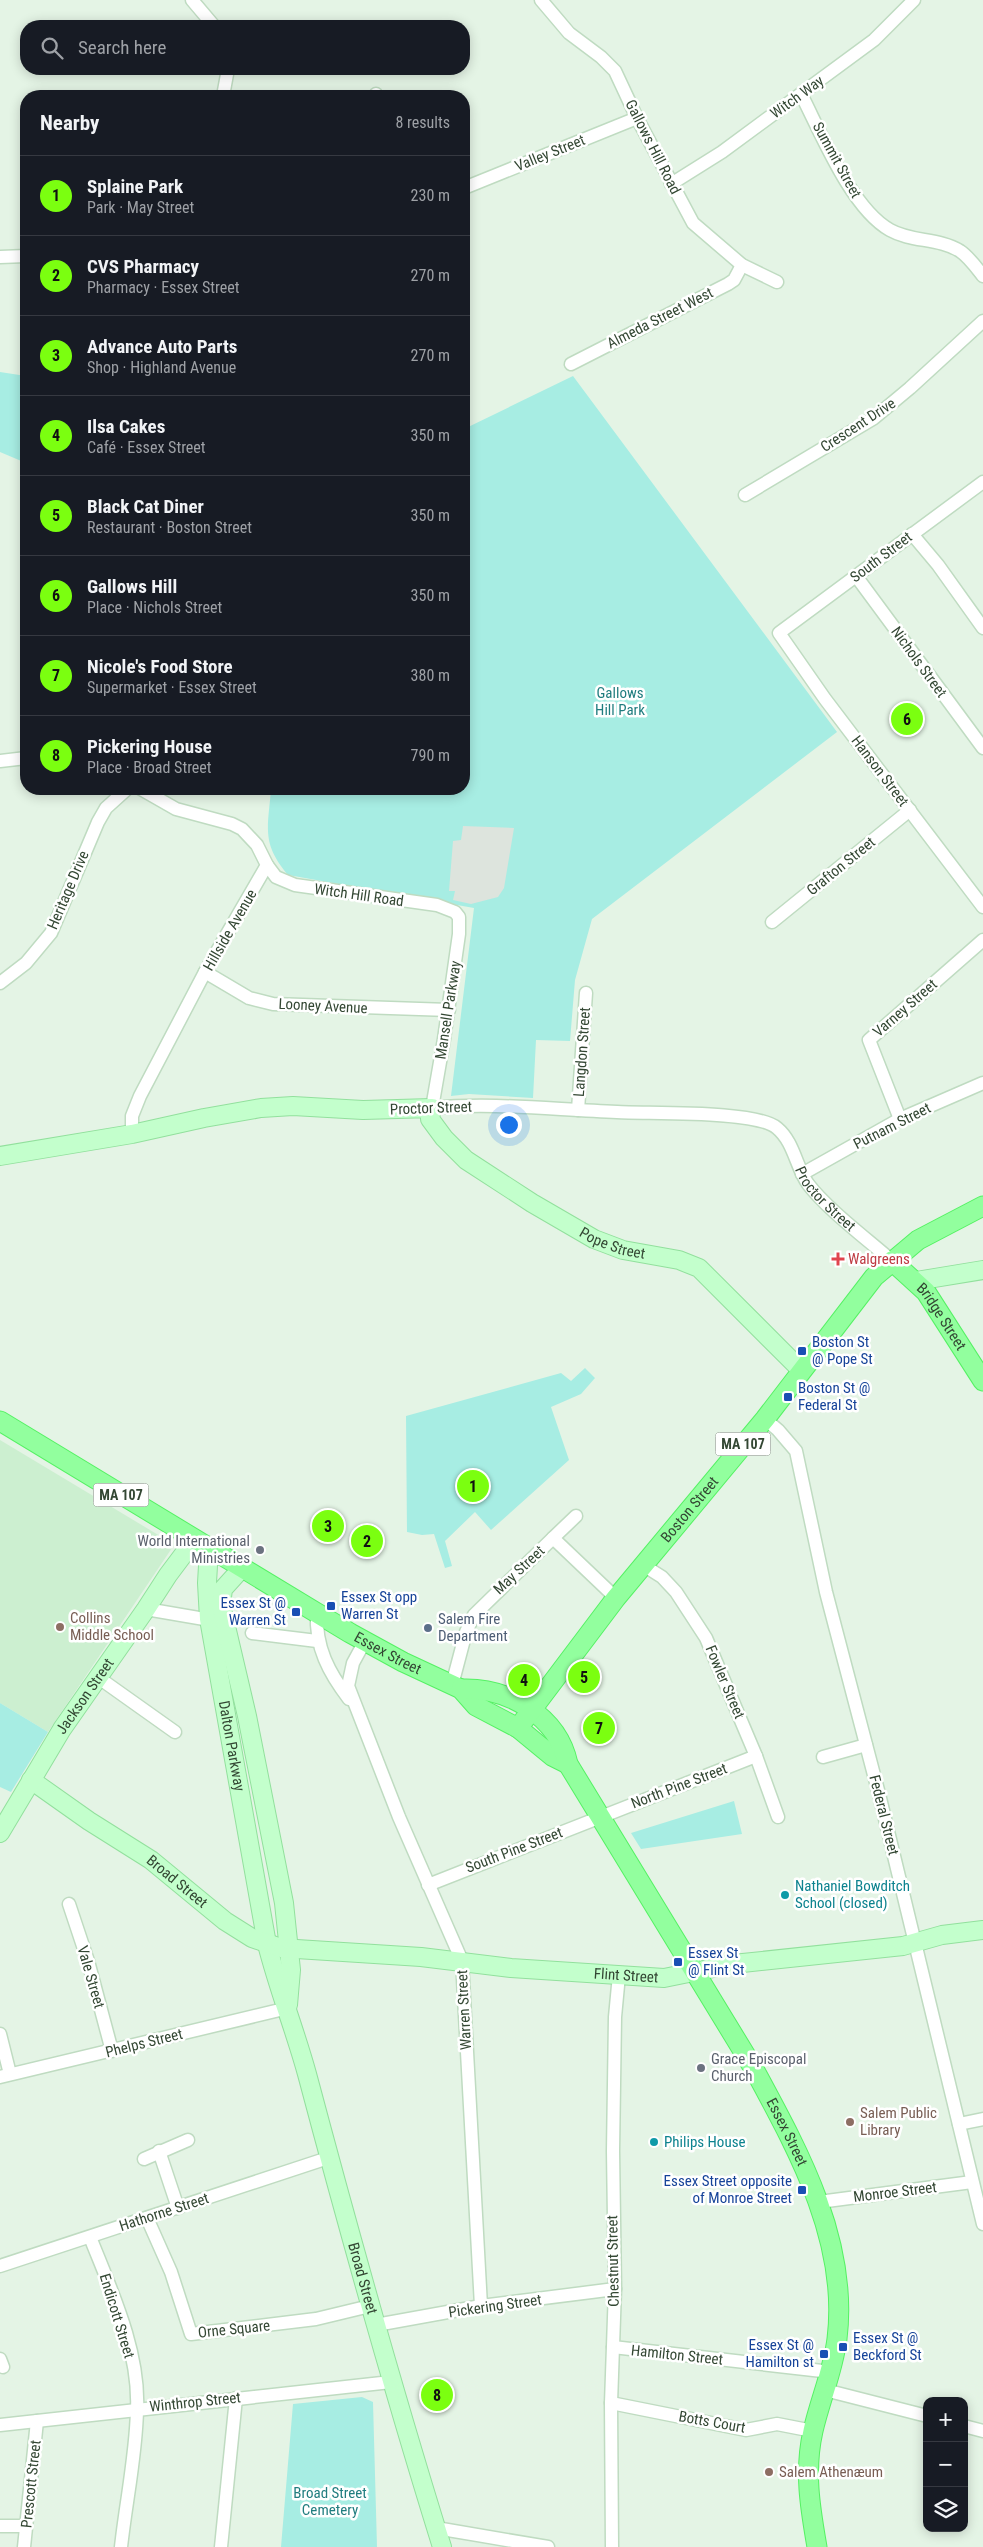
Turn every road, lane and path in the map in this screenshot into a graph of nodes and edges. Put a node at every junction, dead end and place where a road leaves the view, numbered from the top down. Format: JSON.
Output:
{"nodes":[{"id":1,"x":541,"y":0,"type":"edge"},
{"id":2,"x":914,"y":0,"type":"edge"},
{"id":3,"x":199,"y":2,"type":"edge"},
{"id":4,"x":210,"y":20,"type":"edge"},
{"id":5,"x":227,"y":75,"type":"edge"},
{"id":6,"x":224,"y":90,"type":"edge"},
{"id":7,"x":801,"y":94,"type":"junction"},
{"id":8,"x":637,"y":118,"type":"junction"},
{"id":9,"x":671,"y":184,"type":"junction"},
{"id":10,"x":470,"y":186,"type":"edge"},
{"id":11,"x":20,"y":256,"type":"edge"},
{"id":12,"x":0,"y":257,"type":"edge"},
{"id":13,"x":742,"y":265,"type":"junction"},
{"id":14,"x":983,"y":276,"type":"edge"},
{"id":15,"x":776,"y":282,"type":"dead end"},
{"id":16,"x":983,"y":321,"type":"edge"},
{"id":17,"x":571,"y":364,"type":"dead end"},
{"id":18,"x":983,"y":482,"type":"edge"},
{"id":19,"x":745,"y":495,"type":"dead end"},
{"id":20,"x":912,"y":534,"type":"junction"},
{"id":21,"x":856,"y":576,"type":"junction"},
{"id":22,"x":983,"y":628,"type":"edge"},
{"id":23,"x":779,"y":633,"type":"joint"},
{"id":24,"x":983,"y":748,"type":"edge"},
{"id":25,"x":20,"y":759,"type":"edge"},
{"id":26,"x":0,"y":761,"type":"edge"},
{"id":27,"x":120,"y":795,"type":"edge"},
{"id":28,"x":152,"y":795,"type":"edge"},
{"id":29,"x":910,"y":810,"type":"junction"},
{"id":30,"x":267,"y":865,"type":"junction"},
{"id":31,"x":983,"y":907,"type":"edge"},
{"id":32,"x":456,"y":913,"type":"joint"},
{"id":33,"x":772,"y":922,"type":"dead end"},
{"id":34,"x":983,"y":940,"type":"edge"},
{"id":35,"x":205,"y":972,"type":"junction"},
{"id":36,"x":0,"y":983,"type":"edge"},
{"id":37,"x":586,"y":993,"type":"dead end"},
{"id":38,"x":448,"y":1010,"type":"junction"},
{"id":39,"x":983,"y":1083,"type":"edge"},
{"id":40,"x":432,"y":1108,"type":"junction"},
{"id":41,"x":578,"y":1110,"type":"junction"},
{"id":42,"x":900,"y":1119,"type":"junction"},
{"id":43,"x":132,"y":1134,"type":"junction"},
{"id":44,"x":0,"y":1156,"type":"edge"},
{"id":45,"x":802,"y":1174,"type":"junction"},
{"id":46,"x":983,"y":1206,"type":"edge"},
{"id":47,"x":892,"y":1261,"type":"junction"},
{"id":48,"x":983,"y":1270,"type":"edge"},
{"id":49,"x":916,"y":1281,"type":"junction"},
{"id":50,"x":801,"y":1370,"type":"junction"},
{"id":51,"x":983,"y":1381,"type":"edge"},
{"id":52,"x":764,"y":1419,"type":"junction"},
{"id":53,"x":0,"y":1421,"type":"edge"},
{"id":54,"x":576,"y":1516,"type":"dead end"},
{"id":55,"x":553,"y":1538,"type":"junction"},
{"id":56,"x":202,"y":1544,"type":"junction"},
{"id":57,"x":643,"y":1565,"type":"junction"},
{"id":58,"x":242,"y":1568,"type":"junction"},
{"id":59,"x":616,"y":1598,"type":"junction"},
{"id":60,"x":146,"y":1609,"type":"junction"},
{"id":61,"x":317,"y":1613,"type":"junction"},
{"id":62,"x":216,"y":1620,"type":"junction"},
{"id":63,"x":252,"y":1634,"type":"dead end"},
{"id":64,"x":317,"y":1641,"type":"junction"},
{"id":65,"x":365,"y":1641,"type":"junction"},
{"id":66,"x":98,"y":1678,"type":"junction"},
{"id":67,"x":457,"y":1687,"type":"junction"},
{"id":68,"x":354,"y":1705,"type":"junction"},
{"id":69,"x":531,"y":1709,"type":"junction"},
{"id":70,"x":518,"y":1728,"type":"junction"},
{"id":71,"x":175,"y":1732,"type":"dead end"},
{"id":72,"x":866,"y":1746,"type":"junction"},
{"id":73,"x":756,"y":1756,"type":"junction"},
{"id":74,"x":823,"y":1757,"type":"dead end"},
{"id":75,"x":568,"y":1764,"type":"junction"},
{"id":76,"x":31,"y":1780,"type":"junction"},
{"id":77,"x":601,"y":1817,"type":"junction"},
{"id":78,"x":778,"y":1817,"type":"dead end"},
{"id":79,"x":0,"y":1833,"type":"edge"},
{"id":80,"x":428,"y":1885,"type":"junction"},
{"id":81,"x":69,"y":1904,"type":"dead end"},
{"id":82,"x":983,"y":1930,"type":"edge"},
{"id":83,"x":915,"y":1943,"type":"junction"},
{"id":84,"x":267,"y":1944,"type":"junction"},
{"id":85,"x":290,"y":1949,"type":"junction"},
{"id":86,"x":462,"y":1962,"type":"junction"},
{"id":87,"x":695,"y":1972,"type":"junction"},
{"id":88,"x":619,"y":1975,"type":"junction"},
{"id":89,"x":288,"y":2008,"type":"junction"},
{"id":90,"x":0,"y":2034,"type":"edge"},
{"id":91,"x":112,"y":2051,"type":"junction"},
{"id":92,"x":5,"y":2076,"type":"edge"},
{"id":93,"x":983,"y":2119,"type":"edge"},
{"id":94,"x":959,"y":2124,"type":"junction"},
{"id":95,"x":188,"y":2140,"type":"dead end"},
{"id":96,"x":159,"y":2151,"type":"junction"},
{"id":97,"x":328,"y":2158,"type":"junction"},
{"id":98,"x":144,"y":2159,"type":"dead end"},
{"id":99,"x":972,"y":2182,"type":"junction"},
{"id":100,"x":819,"y":2202,"type":"junction"},
{"id":101,"x":178,"y":2208,"type":"junction"},
{"id":102,"x":147,"y":2218,"type":"junction"},
{"id":103,"x":983,"y":2224,"type":"edge"},
{"id":104,"x":90,"y":2237,"type":"junction"},
{"id":105,"x":0,"y":2266,"type":"edge"},
{"id":106,"x":615,"y":2289,"type":"junction"},
{"id":107,"x":370,"y":2306,"type":"junction"},
{"id":108,"x":481,"y":2306,"type":"junction"},
{"id":109,"x":376,"y":2326,"type":"junction"},
{"id":110,"x":613,"y":2347,"type":"junction"},
{"id":111,"x":831,"y":2372,"type":"junction"},
{"id":112,"x":391,"y":2382,"type":"junction"},
{"id":113,"x":825,"y":2390,"type":"junction"},
{"id":114,"x":236,"y":2398,"type":"junction"},
{"id":115,"x":611,"y":2403,"type":"junction"},
{"id":116,"x":137,"y":2409,"type":"junction"},
{"id":117,"x":923,"y":2415,"type":"edge"},
{"id":118,"x":37,"y":2421,"type":"junction"},
{"id":119,"x":0,"y":2425,"type":"edge"},
{"id":120,"x":968,"y":2427,"type":"edge"},
{"id":121,"x":813,"y":2431,"type":"junction"},
{"id":122,"x":983,"y":2431,"type":"edge"},
{"id":123,"x":0,"y":2526,"type":"edge"},
{"id":124,"x":26,"y":2526,"type":"junction"},
{"id":125,"x":436,"y":2528,"type":"junction"},
{"id":126,"x":24,"y":2547,"type":"edge"},
{"id":127,"x":121,"y":2547,"type":"edge"},
{"id":128,"x":221,"y":2547,"type":"edge"},
{"id":129,"x":442,"y":2547,"type":"edge"},
{"id":130,"x":548,"y":2547,"type":"edge"},
{"id":131,"x":612,"y":2547,"type":"edge"},
{"id":132,"x":817,"y":2547,"type":"edge"}],
"edges":[{"from":1,"to":8,"type":"street","name":"Gallows Hill Road"},
{"from":2,"to":7,"type":"street","name":"Witch Way"},
{"from":3,"to":4,"type":"street"},
{"from":5,"to":6,"type":"street"},
{"from":7,"to":9,"type":"street","name":"Witch Way"},
{"from":7,"to":14,"type":"street","name":"Summit Street"},
{"from":8,"to":9,"type":"street","name":"Gallows Hill Road"},
{"from":8,"to":10,"type":"street","name":"Valley Street"},
{"from":9,"to":13,"type":"street","name":"Gallows Hill Road"},
{"from":11,"to":12,"type":"street"},
{"from":13,"to":15,"type":"street","name":"Gallows Hill Road"},
{"from":13,"to":17,"type":"street","name":"Almeda Street West"},
{"from":16,"to":19,"type":"street","name":"Crescent Drive"},
{"from":18,"to":20,"type":"street","name":"South Street"},
{"from":20,"to":21,"type":"street","name":"South Street"},
{"from":20,"to":22,"type":"street"},
{"from":21,"to":23,"type":"street","name":"South Street"},
{"from":21,"to":24,"type":"street","name":"Nichols Street"},
{"from":23,"to":29,"type":"street","name":"Hanson Street"},
{"from":25,"to":26,"type":"street"},
{"from":27,"to":36,"type":"street","name":"Heritage Drive"},
{"from":28,"to":30,"type":"street"},
{"from":29,"to":31,"type":"street","name":"Hanson Street"},
{"from":29,"to":33,"type":"street","name":"Grafton Street"},
{"from":30,"to":32,"type":"street","name":"Witch Hill Road"},
{"from":30,"to":35,"type":"street","name":"Hillside Avenue"},
{"from":32,"to":38,"type":"street","name":"Mansell Parkway"},
{"from":34,"to":42,"type":"street","name":"Varney Street"},
{"from":35,"to":38,"type":"street","name":"Looney Avenue"},
{"from":35,"to":43,"type":"street","name":"Hillside Avenue"},
{"from":37,"to":41,"type":"street","name":"Langdon Street"},
{"from":38,"to":40,"type":"street","name":"Mansell Parkway"},
{"from":39,"to":42,"type":"street","name":"Putnam Street"},
{"from":40,"to":41,"type":"street","name":"Proctor Street"},
{"from":40,"to":43,"type":"street","name":"Proctor Street"},
{"from":40,"to":50,"type":"street","name":"Pope Street"},
{"from":41,"to":45,"type":"street","name":"Proctor Street"},
{"from":42,"to":45,"type":"street","name":"Putnam Street"},
{"from":43,"to":44,"type":"street","name":"Proctor Street"},
{"from":45,"to":47,"type":"street","name":"Proctor Street"},
{"from":46,"to":47,"type":"main road","name":"Boston Street"},
{"from":47,"to":49,"type":"main road","name":"Bridge Street"},
{"from":47,"to":50,"type":"main road","name":"Boston Street","number":"MA 107"},
{"from":48,"to":49,"type":"street"},
{"from":49,"to":51,"type":"main road","name":"Bridge Street"},
{"from":50,"to":52,"type":"main road","name":"Boston Street","number":"MA 107"},
{"from":52,"to":57,"type":"main road","name":"Boston Street","number":"MA 107"},
{"from":52,"to":72,"type":"street","name":"Federal Street"},
{"from":53,"to":56,"type":"main road","number":"MA 107"},
{"from":54,"to":55,"type":"street","name":"May Street"},
{"from":55,"to":59,"type":"street","name":"May Street"},
{"from":55,"to":67,"type":"street","name":"May Street"},
{"from":56,"to":58,"type":"main road","number":"MA 107"},
{"from":56,"to":60,"type":"street","name":"Jackson Street"},
{"from":56,"to":62,"type":"street","name":"Dalton Parkway"},
{"from":57,"to":59,"type":"main road","name":"Boston Street","number":"MA 107"},
{"from":57,"to":73,"type":"street","name":"Fowler Street"},
{"from":58,"to":61,"type":"main road","number":"MA 107"},
{"from":58,"to":62,"type":"street","name":"Dalton Parkway"},
{"from":59,"to":69,"type":"main road","name":"Boston Street","number":"MA 107"},
{"from":60,"to":62,"type":"street"},
{"from":60,"to":66,"type":"street","name":"Jackson Street"},
{"from":61,"to":64,"type":"street","name":"Warren Street"},
{"from":61,"to":65,"type":"main road","name":"Essex Street","number":"MA 107"},
{"from":62,"to":84,"type":"street","name":"Dalton Parkway"},
{"from":62,"to":85,"type":"street","name":"Dalton Parkway"},
{"from":63,"to":64,"type":"street"},
{"from":64,"to":68,"type":"street","name":"Warren Street"},
{"from":65,"to":67,"type":"main road","name":"Essex Street","number":"MA 107"},
{"from":65,"to":68,"type":"street","name":"Warren Street"},
{"from":66,"to":71,"type":"street"},
{"from":66,"to":76,"type":"street","name":"Jackson Street"},
{"from":67,"to":69,"type":"main road","name":"Essex Street","number":"MA 107"},
{"from":67,"to":70,"type":"main road","name":"Essex Street","number":"MA 107"},
{"from":68,"to":80,"type":"street","name":"Warren Street"},
{"from":69,"to":70,"type":"main road","name":"Boston Street","number":"MA 107"},
{"from":69,"to":75,"type":"main road","name":"Essex Street"},
{"from":70,"to":75,"type":"main road","name":"Essex Street"},
{"from":72,"to":74,"type":"street"},
{"from":72,"to":83,"type":"street","name":"Federal Street"},
{"from":73,"to":77,"type":"street","name":"North Pine Street"},
{"from":73,"to":78,"type":"street","name":"Fowler Street"},
{"from":75,"to":77,"type":"main road","name":"Essex Street"},
{"from":76,"to":79,"type":"street","name":"Jackson Street"},
{"from":76,"to":84,"type":"street","name":"Broad Street"},
{"from":77,"to":80,"type":"street","name":"South Pine Street"},
{"from":77,"to":87,"type":"main road","name":"Essex Street"},
{"from":80,"to":86,"type":"street","name":"Warren Street"},
{"from":81,"to":91,"type":"street","name":"Vale Street"},
{"from":82,"to":83,"type":"street","name":"Flint Street"},
{"from":83,"to":87,"type":"street","name":"Flint Street"},
{"from":83,"to":94,"type":"street","name":"Federal Street"},
{"from":84,"to":85,"type":"street","name":"Flint Street"},
{"from":84,"to":89,"type":"street","name":"Broad Street"},
{"from":85,"to":86,"type":"street","name":"Flint Street"},
{"from":85,"to":89,"type":"street","name":"Broad Street"},
{"from":86,"to":88,"type":"street","name":"Flint Street"},
{"from":86,"to":108,"type":"street","name":"Warren Street"},
{"from":87,"to":88,"type":"street","name":"Flint Street"},
{"from":87,"to":100,"type":"main road","name":"Essex Street"},
{"from":88,"to":106,"type":"street","name":"Chestnut Street"},
{"from":89,"to":91,"type":"street","name":"Phelps Street"},
{"from":89,"to":97,"type":"street","name":"Broad Street"},
{"from":90,"to":92,"type":"street"},
{"from":91,"to":92,"type":"street","name":"Phelps Street"},
{"from":93,"to":94,"type":"street"},
{"from":94,"to":99,"type":"street","name":"Federal Street"},
{"from":95,"to":96,"type":"street"},
{"from":96,"to":98,"type":"street"},
{"from":96,"to":101,"type":"street"},
{"from":97,"to":101,"type":"street","name":"Hathorne Street"},
{"from":97,"to":107,"type":"street","name":"Broad Street"},
{"from":99,"to":100,"type":"street","name":"Monroe Street"},
{"from":99,"to":103,"type":"street","name":"Federal Street"},
{"from":100,"to":111,"type":"main road","name":"Essex Street"},
{"from":101,"to":102,"type":"street","name":"Hathorne Street"},
{"from":102,"to":104,"type":"street","name":"Hathorne Street"},
{"from":102,"to":107,"type":"street","name":"Orne Square"},
{"from":104,"to":105,"type":"street","name":"Hathorne Street"},
{"from":104,"to":116,"type":"street","name":"Endicott Street"},
{"from":106,"to":108,"type":"street","name":"Pickering Street"},
{"from":106,"to":110,"type":"street","name":"Chestnut Street"},
{"from":107,"to":109,"type":"street","name":"Broad Street"},
{"from":108,"to":109,"type":"street","name":"Pickering Street"},
{"from":109,"to":112,"type":"street","name":"Broad Street"},
{"from":110,"to":111,"type":"street","name":"Hamilton Street"},
{"from":110,"to":115,"type":"street","name":"Chestnut Street"},
{"from":111,"to":113,"type":"main road","name":"Essex Street"},
{"from":112,"to":114,"type":"street","name":"Winthrop Street"},
{"from":112,"to":125,"type":"street","name":"Broad Street"},
{"from":113,"to":117,"type":"street"},
{"from":113,"to":121,"type":"main road","name":"Essex Street"},
{"from":114,"to":116,"type":"street","name":"Winthrop Street"},
{"from":114,"to":128,"type":"street"},
{"from":115,"to":121,"type":"street","name":"Botts Court"},
{"from":115,"to":131,"type":"street","name":"Chestnut Street"},
{"from":116,"to":118,"type":"street","name":"Winthrop Street"},
{"from":116,"to":127,"type":"street","name":"Endicott Street"},
{"from":118,"to":119,"type":"street","name":"Winthrop Street"},
{"from":118,"to":124,"type":"street","name":"Prescott Street"},
{"from":120,"to":122,"type":"street"},
{"from":121,"to":132,"type":"main road","name":"Essex Street"},
{"from":123,"to":124,"type":"street"},
{"from":124,"to":126,"type":"street","name":"Prescott Street"},
{"from":125,"to":129,"type":"street","name":"Broad Street"},
{"from":125,"to":130,"type":"street"}]}
